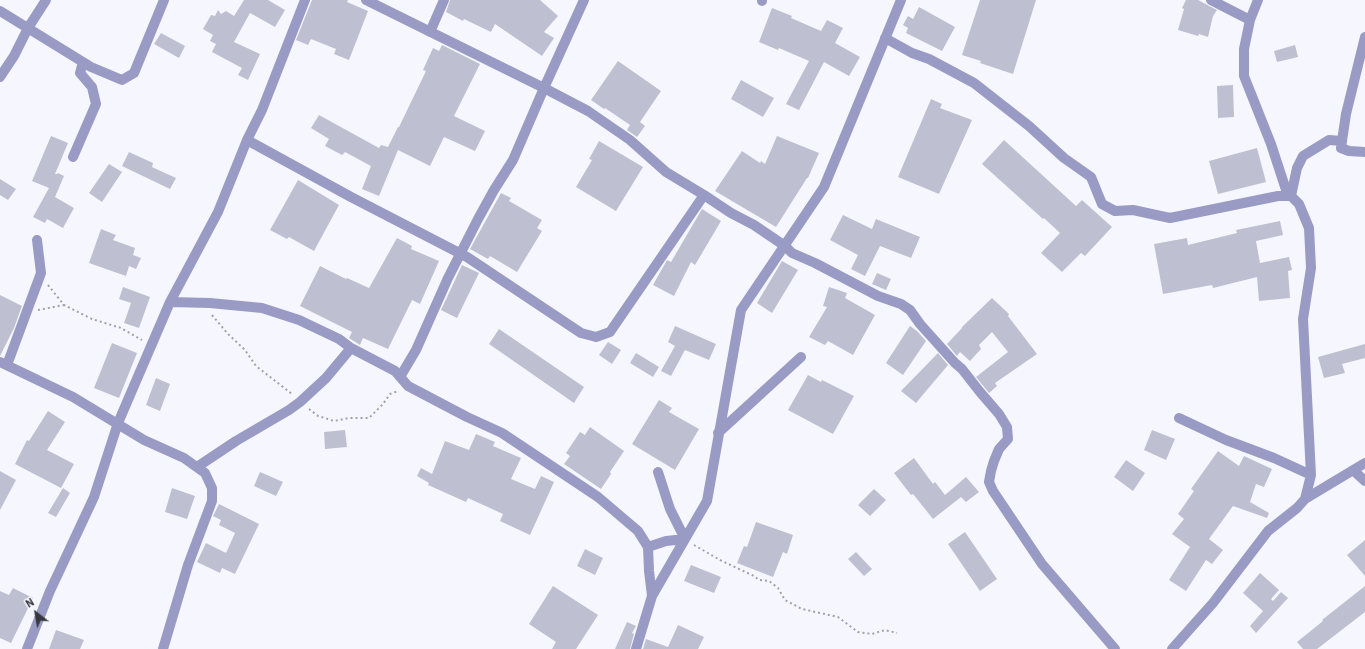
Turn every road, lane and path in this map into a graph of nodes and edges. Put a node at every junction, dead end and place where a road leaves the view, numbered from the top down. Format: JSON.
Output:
{"nodes":[{"id":1,"x":46,"y":0,"type":"edge"},
{"id":2,"x":164,"y":0,"type":"edge"},
{"id":3,"x":305,"y":0,"type":"edge"},
{"id":4,"x":366,"y":0,"type":"edge"},
{"id":5,"x":444,"y":0,"type":"edge"},
{"id":6,"x":584,"y":0,"type":"edge"},
{"id":7,"x":901,"y":0,"type":"edge"},
{"id":8,"x":1211,"y":0,"type":"edge"},
{"id":9,"x":1258,"y":0,"type":"edge"},
{"id":10,"x":0,"y":10,"type":"edge"},
{"id":11,"x":1250,"y":20,"type":"junction"},
{"id":12,"x":28,"y":28,"type":"junction"},
{"id":13,"x":430,"y":32,"type":"junction"},
{"id":14,"x":1365,"y":37,"type":"edge"},
{"id":15,"x":885,"y":38,"type":"junction"},
{"id":16,"x":83,"y":62,"type":"junction"},
{"id":17,"x":0,"y":77,"type":"edge"},
{"id":18,"x":544,"y":88,"type":"junction"},
{"id":19,"x":247,"y":140,"type":"junction"},
{"id":20,"x":1342,"y":141,"type":"junction"},
{"id":21,"x":1365,"y":152,"type":"edge"},
{"id":22,"x":73,"y":157,"type":"dead end"},
{"id":23,"x":704,"y":195,"type":"junction"},
{"id":24,"x":1289,"y":196,"type":"junction"},
{"id":25,"x":37,"y":240,"type":"dead end"},
{"id":26,"x":784,"y":246,"type":"junction"},
{"id":27,"x":461,"y":253,"type":"junction"},
{"id":28,"x":40,"y":277,"type":"junction"},
{"id":29,"x":170,"y":302,"type":"junction"},
{"id":30,"x":197,"y":303,"type":"junction"},
{"id":31,"x":64,"y":305,"type":"junction"},
{"id":32,"x":27,"y":313,"type":"junction"},
{"id":33,"x":151,"y":346,"type":"junction"},
{"id":34,"x":351,"y":348,"type":"junction"},
{"id":35,"x":801,"y":357,"type":"dead end"},
{"id":36,"x":3,"y":363,"type":"edge"},
{"id":37,"x":400,"y":377,"type":"junction"},
{"id":38,"x":408,"y":386,"type":"junction"},
{"id":39,"x":300,"y":402,"type":"junction"},
{"id":40,"x":1179,"y":418,"type":"dead end"},
{"id":41,"x":118,"y":423,"type":"junction"},
{"id":42,"x":718,"y":433,"type":"junction"},
{"id":43,"x":1365,"y":463,"type":"edge"},
{"id":44,"x":197,"y":467,"type":"junction"},
{"id":45,"x":1353,"y":470,"type":"junction"},
{"id":46,"x":658,"y":472,"type":"dead end"},
{"id":47,"x":1311,"y":475,"type":"junction"},
{"id":48,"x":1365,"y":481,"type":"edge"},
{"id":49,"x":1305,"y":499,"type":"junction"},
{"id":50,"x":685,"y":539,"type":"junction"},
{"id":51,"x":648,"y":547,"type":"junction"},
{"id":52,"x":652,"y":596,"type":"junction"},
{"id":53,"x":897,"y":633,"type":"dead end"},
{"id":54,"x":27,"y":649,"type":"edge"},
{"id":55,"x":163,"y":649,"type":"edge"},
{"id":56,"x":636,"y":649,"type":"edge"},
{"id":57,"x":1115,"y":649,"type":"edge"},
{"id":58,"x":1172,"y":649,"type":"edge"}],
"edges":[{"from":1,"to":12,"type":"street"},
{"from":2,"to":16,"type":"street"},
{"from":3,"to":19,"type":"street"},
{"from":4,"to":13,"type":"street"},
{"from":5,"to":13,"type":"street"},
{"from":6,"to":18,"type":"street"},
{"from":7,"to":15,"type":"street"},
{"from":8,"to":11,"type":"street"},
{"from":9,"to":11,"type":"street"},
{"from":10,"to":12,"type":"street"},
{"from":11,"to":24,"type":"street"},
{"from":12,"to":16,"type":"street"},
{"from":12,"to":17,"type":"street"},
{"from":13,"to":18,"type":"street"},
{"from":14,"to":20,"type":"street"},
{"from":15,"to":24,"type":"street"},
{"from":15,"to":26,"type":"street"},
{"from":16,"to":22,"type":"street"},
{"from":18,"to":23,"type":"street"},
{"from":18,"to":27,"type":"street"},
{"from":19,"to":27,"type":"street"},
{"from":19,"to":29,"type":"street"},
{"from":20,"to":21,"type":"street"},
{"from":20,"to":24,"type":"street"},
{"from":23,"to":26,"type":"street"},
{"from":23,"to":27,"type":"street"},
{"from":24,"to":47,"type":"street"},
{"from":25,"to":28,"type":"street"},
{"from":26,"to":42,"type":"street"},
{"from":26,"to":57,"type":"street"},
{"from":27,"to":37,"type":"street"},
{"from":28,"to":31,"type":"path"},
{"from":28,"to":32,"type":"street"},
{"from":29,"to":30,"type":"street"},
{"from":29,"to":33,"type":"street"},
{"from":30,"to":34,"type":"street"},
{"from":30,"to":39,"type":"path"},
{"from":31,"to":32,"type":"path"},
{"from":31,"to":33,"type":"path"},
{"from":32,"to":36,"type":"street"},
{"from":33,"to":41,"type":"street"},
{"from":34,"to":37,"type":"street"},
{"from":34,"to":39,"type":"street"},
{"from":35,"to":42,"type":"street"},
{"from":36,"to":41,"type":"street"},
{"from":37,"to":38,"type":"street"},
{"from":38,"to":39,"type":"path"},
{"from":38,"to":51,"type":"street"},
{"from":39,"to":44,"type":"street"},
{"from":40,"to":47,"type":"street"},
{"from":41,"to":44,"type":"street"},
{"from":41,"to":54,"type":"street"},
{"from":42,"to":50,"type":"street"},
{"from":43,"to":45,"type":"street"},
{"from":44,"to":55,"type":"street"},
{"from":45,"to":48,"type":"street"},
{"from":45,"to":49,"type":"street"},
{"from":46,"to":50,"type":"street"},
{"from":47,"to":49,"type":"street"},
{"from":49,"to":58,"type":"street"},
{"from":50,"to":51,"type":"street"},
{"from":50,"to":52,"type":"street"},
{"from":50,"to":53,"type":"path"},
{"from":51,"to":52,"type":"street"},
{"from":52,"to":56,"type":"street"}]}
